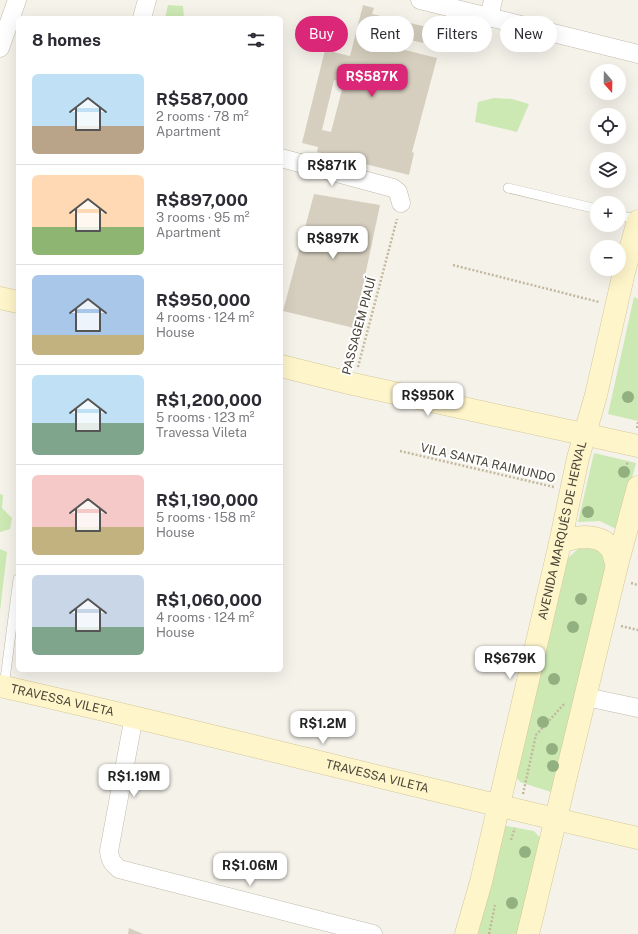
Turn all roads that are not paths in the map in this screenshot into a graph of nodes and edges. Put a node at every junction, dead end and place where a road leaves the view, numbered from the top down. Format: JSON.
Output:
{"nodes":[{"id":1,"x":17,"y":0,"type":"edge"},
{"id":2,"x":147,"y":0,"type":"edge"},
{"id":3,"x":420,"y":0,"type":"edge"},
{"id":4,"x":493,"y":0,"type":"edge"},
{"id":5,"x":143,"y":16,"type":"edge"},
{"id":6,"x":480,"y":16,"type":"edge"},
{"id":7,"x":489,"y":16,"type":"edge"},
{"id":8,"x":492,"y":19,"type":"edge"},
{"id":9,"x":0,"y":48,"type":"edge"},
{"id":10,"x":638,"y":54,"type":"edge"},
{"id":11,"x":283,"y":159,"type":"edge"},
{"id":12,"x":508,"y":188,"type":"dead end"},
{"id":13,"x":401,"y":203,"type":"road end"},
{"id":14,"x":590,"y":206,"type":"edge"},
{"id":15,"x":626,"y":217,"type":"edge"},
{"id":16,"x":638,"y":220,"type":"edge"},
{"id":17,"x":631,"y":277,"type":"edge"},
{"id":18,"x":0,"y":298,"type":"edge"},
{"id":19,"x":16,"y":302,"type":"edge"},
{"id":20,"x":283,"y":366,"type":"edge"},
{"id":21,"x":585,"y":434,"type":"junction"},
{"id":22,"x":635,"y":445,"type":"edge"},
{"id":23,"x":630,"y":485,"type":"edge"},
{"id":24,"x":560,"y":543,"type":"junction"},
{"id":25,"x":617,"y":565,"type":"junction"},
{"id":26,"x":16,"y":593,"type":"edge"},
{"id":27,"x":2,"y":686,"type":"edge"},
{"id":28,"x":577,"y":698,"type":"junction"},
{"id":29,"x":638,"y":708,"type":"edge"},
{"id":30,"x":134,"y":716,"type":"junction"},
{"id":31,"x":498,"y":805,"type":"junction"},
{"id":32,"x":557,"y":820,"type":"junction"},
{"id":33,"x":638,"y":838,"type":"edge"},
{"id":34,"x":373,"y":934,"type":"edge"},
{"id":35,"x":466,"y":934,"type":"edge"},
{"id":36,"x":528,"y":934,"type":"edge"}],
"edges":[{"from":1,"to":9,"type":"street"},
{"from":2,"to":5,"type":"street"},
{"from":3,"to":6,"type":"street"},
{"from":4,"to":7,"type":"street"},
{"from":8,"to":10,"type":"street"},
{"from":11,"to":13,"type":"street"},
{"from":12,"to":14,"type":"lane"},
{"from":15,"to":16,"type":"lane"},
{"from":16,"to":17,"type":"main road","name":"AVENIDA MARQUÊS DE HERVAL"},
{"from":17,"to":21,"type":"main road","name":"AVENIDA MARQUÊS DE HERVAL"},
{"from":18,"to":19,"type":"main road"},
{"from":20,"to":21,"type":"main road"},
{"from":21,"to":22,"type":"main road"},
{"from":21,"to":24,"type":"main road","name":"AVENIDA MARQUÊS DE HERVAL"},
{"from":23,"to":25,"type":"main road"},
{"from":24,"to":25,"type":"main road"},
{"from":24,"to":31,"type":"main road","name":"AVENIDA MARQUÊS DE HERVAL"},
{"from":25,"to":28,"type":"main road"},
{"from":26,"to":27,"type":"lane"},
{"from":27,"to":30,"type":"main road","name":"TRAVESSA VILETA"},
{"from":28,"to":29,"type":"street"},
{"from":28,"to":32,"type":"main road"},
{"from":30,"to":31,"type":"main road","name":"TRAVESSA VILETA"},
{"from":30,"to":34,"type":"street"},
{"from":31,"to":32,"type":"main road","name":"TRAVESSA VILETA"},
{"from":31,"to":35,"type":"main road","name":"AVENIDA MARQUÊS DE HERVAL"},
{"from":32,"to":33,"type":"main road","name":"TRAVESSA VILETA"},
{"from":32,"to":36,"type":"main road"}]}
